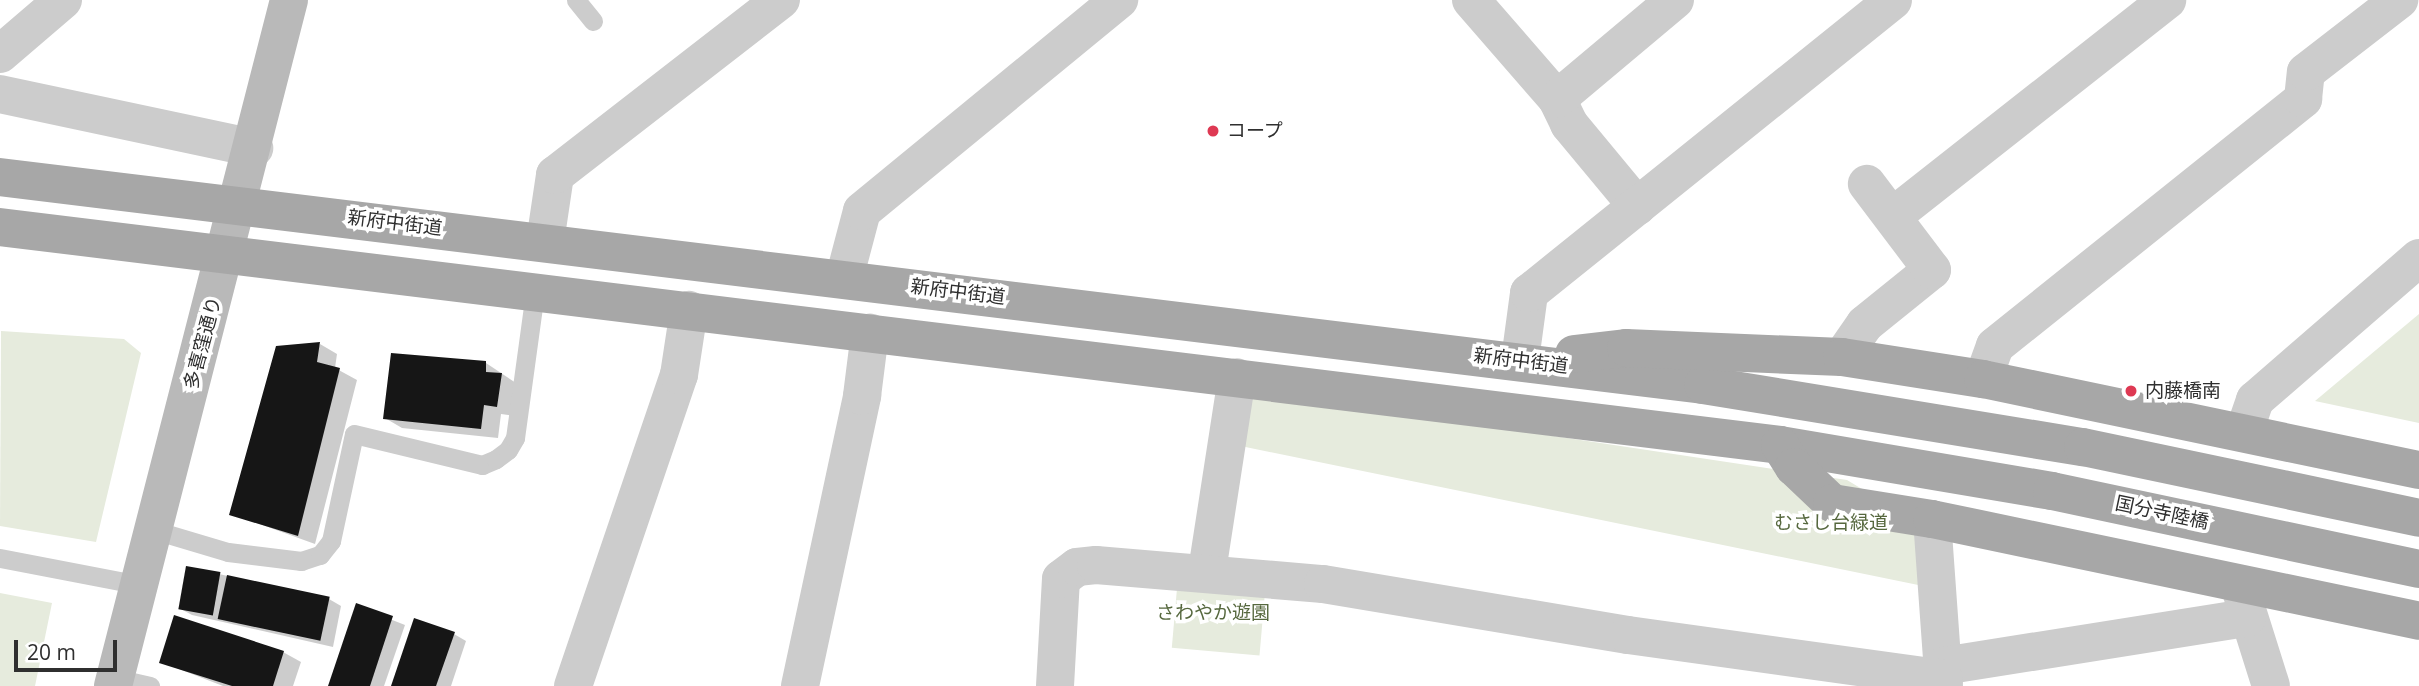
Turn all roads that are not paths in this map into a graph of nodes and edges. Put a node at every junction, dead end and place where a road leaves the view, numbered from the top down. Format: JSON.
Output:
{"nodes":[{"id":1,"x":63,"y":0,"type":"edge"},
{"id":2,"x":289,"y":0,"type":"edge"},
{"id":3,"x":576,"y":0,"type":"edge"},
{"id":4,"x":780,"y":0,"type":"edge"},
{"id":5,"x":1119,"y":0,"type":"edge"},
{"id":6,"x":1471,"y":0,"type":"edge"},
{"id":7,"x":1675,"y":0,"type":"edge"},
{"id":8,"x":1893,"y":0,"type":"edge"},
{"id":9,"x":2168,"y":0,"type":"edge"},
{"id":10,"x":2399,"y":0,"type":"edge"},
{"id":11,"x":593,"y":21,"type":"dead end"},
{"id":12,"x":0,"y":54,"type":"edge"},
{"id":13,"x":0,"y":94,"type":"edge"},
{"id":14,"x":1557,"y":99,"type":"junction"},
{"id":15,"x":254,"y":148,"type":"junction"},
{"id":16,"x":0,"y":177,"type":"edge"},
{"id":17,"x":1867,"y":184,"type":"dead end"},
{"id":18,"x":0,"y":204,"type":"edge"},
{"id":19,"x":1637,"y":206,"type":"junction"},
{"id":20,"x":239,"y":207,"type":"junction"},
{"id":21,"x":1893,"y":216,"type":"junction"},
{"id":22,"x":0,"y":227,"type":"edge"},
{"id":23,"x":545,"y":242,"type":"junction"},
{"id":24,"x":226,"y":256,"type":"junction"},
{"id":25,"x":2419,"y":258,"type":"edge"},
{"id":26,"x":844,"y":279,"type":"junction"},
{"id":27,"x":535,"y":292,"type":"junction"},
{"id":28,"x":688,"y":310,"type":"junction"},
{"id":29,"x":870,"y":333,"type":"junction"},
{"id":30,"x":1842,"y":357,"type":"junction"},
{"id":31,"x":1520,"y":360,"type":"junction"},
{"id":32,"x":1237,"y":377,"type":"junction"},
{"id":33,"x":1983,"y":379,"type":"junction"},
{"id":34,"x":2244,"y":432,"type":"junction"},
{"id":35,"x":1780,"y":445,"type":"junction"},
{"id":36,"x":2419,"y":470,"type":"edge"},
{"id":37,"x":2419,"y":518,"type":"edge"},
{"id":38,"x":1932,"y":519,"type":"junction"},
{"id":39,"x":154,"y":530,"type":"junction"},
{"id":40,"x":0,"y":558,"type":"edge"},
{"id":41,"x":2419,"y":569,"type":"edge"},
{"id":42,"x":1207,"y":571,"type":"junction"},
{"id":43,"x":2239,"y":581,"type":"junction"},
{"id":44,"x":140,"y":585,"type":"junction"},
{"id":45,"x":2247,"y":618,"type":"junction"},
{"id":46,"x":2419,"y":621,"type":"edge"},
{"id":47,"x":1943,"y":677,"type":"edge"},
{"id":48,"x":126,"y":683,"type":"edge"},
{"id":49,"x":573,"y":686,"type":"edge"},
{"id":50,"x":800,"y":686,"type":"edge"},
{"id":51,"x":1055,"y":686,"type":"edge"},
{"id":52,"x":2270,"y":686,"type":"edge"}],
"edges":[{"from":1,"to":12,"type":"street"},
{"from":2,"to":15,"type":"main road","name":"多喜窪通り"},
{"from":3,"to":11,"type":"lane"},
{"from":4,"to":23,"type":"street"},
{"from":5,"to":26,"type":"street"},
{"from":6,"to":14,"type":"street"},
{"from":7,"to":14,"type":"street"},
{"from":8,"to":19,"type":"street"},
{"from":9,"to":21,"type":"street"},
{"from":10,"to":33,"type":"street"},
{"from":13,"to":15,"type":"street"},
{"from":14,"to":19,"type":"street"},
{"from":15,"to":20,"type":"main road","name":"多喜窪通り"},
{"from":16,"to":20,"type":"main road","name":"新府中街道"},
{"from":17,"to":21,"type":"street"},
{"from":18,"to":24,"type":"main road"},
{"from":19,"to":31,"type":"street"},
{"from":20,"to":23,"type":"main road","name":"新府中街道"},
{"from":20,"to":24,"type":"main road","name":"多喜窪通り"},
{"from":21,"to":30,"type":"street"},
{"from":22,"to":24,"type":"main road"},
{"from":23,"to":26,"type":"main road","name":"新府中街道"},
{"from":24,"to":27,"type":"main road"},
{"from":24,"to":39,"type":"main road","name":"多喜窪通り"},
{"from":25,"to":34,"type":"street"},
{"from":26,"to":31,"type":"main road","name":"新府中街道"},
{"from":27,"to":28,"type":"main road"},
{"from":27,"to":39,"type":"lane"},
{"from":28,"to":29,"type":"main road"},
{"from":28,"to":49,"type":"street"},
{"from":29,"to":32,"type":"main road"},
{"from":29,"to":50,"type":"street"},
{"from":30,"to":31,"type":"main road"},
{"from":30,"to":33,"type":"main road"},
{"from":31,"to":37,"type":"main road","name":"新府中街道"},
{"from":32,"to":35,"type":"main road"},
{"from":32,"to":42,"type":"street"},
{"from":33,"to":34,"type":"main road"},
{"from":34,"to":36,"type":"main road"},
{"from":35,"to":38,"type":"main road"},
{"from":35,"to":41,"type":"main road","name":"国分寺陸橋"},
{"from":38,"to":43,"type":"main road"},
{"from":38,"to":47,"type":"street"},
{"from":39,"to":44,"type":"main road","name":"多喜窪通り"},
{"from":40,"to":44,"type":"lane"},
{"from":42,"to":47,"type":"street"},
{"from":42,"to":51,"type":"street"},
{"from":43,"to":45,"type":"street"},
{"from":43,"to":46,"type":"main road"},
{"from":44,"to":48,"type":"main road","name":"多喜窪通り"},
{"from":45,"to":47,"type":"street"},
{"from":45,"to":52,"type":"street"}]}
